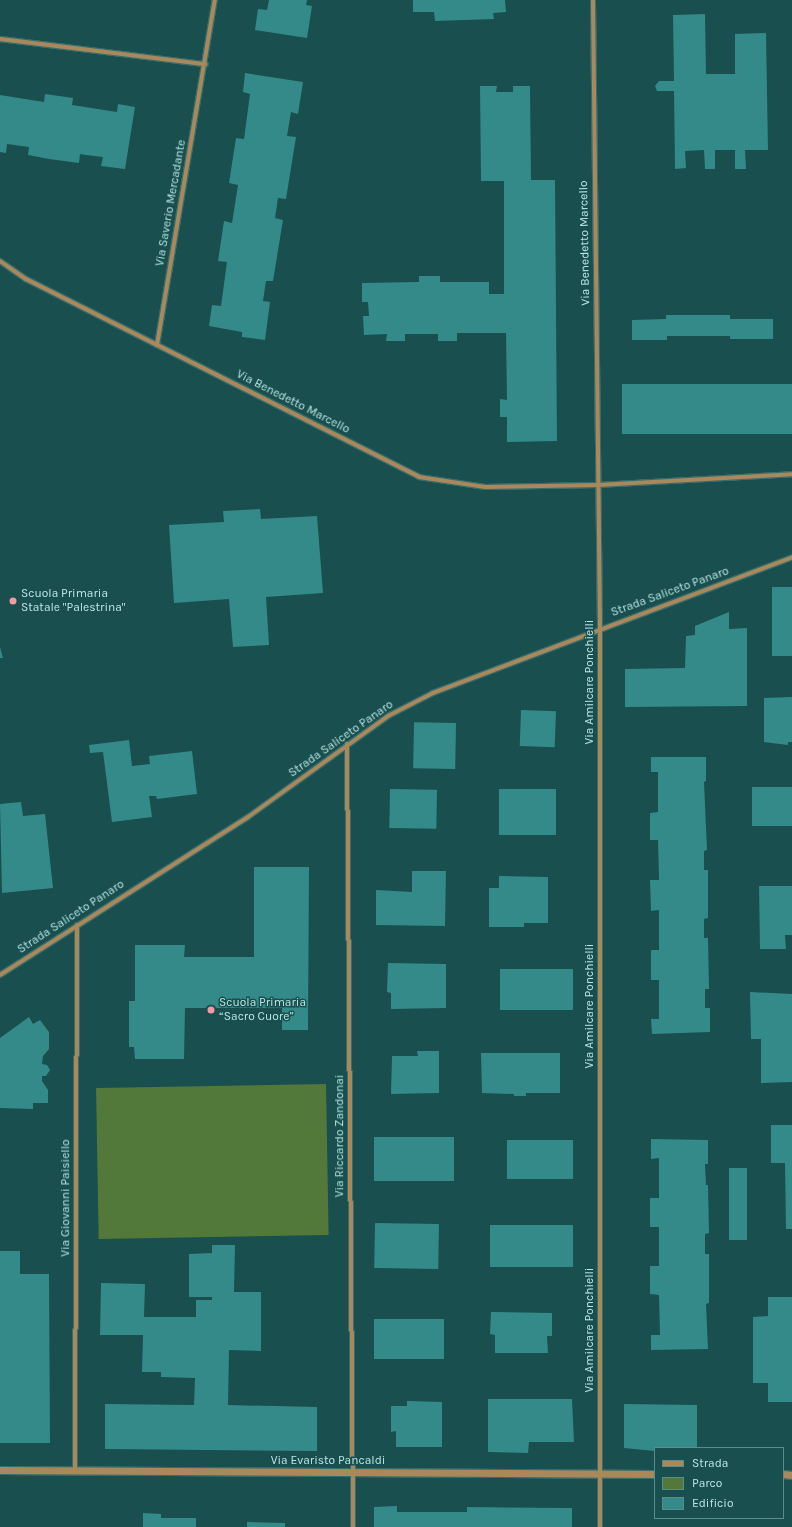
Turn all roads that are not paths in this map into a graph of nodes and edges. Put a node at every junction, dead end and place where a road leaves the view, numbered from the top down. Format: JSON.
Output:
{"nodes":[{"id":1,"x":214,"y":0,"type":"edge"},
{"id":2,"x":593,"y":0,"type":"edge"},
{"id":3,"x":0,"y":39,"type":"edge"},
{"id":4,"x":205,"y":64,"type":"junction"},
{"id":5,"x":0,"y":261,"type":"edge"},
{"id":6,"x":157,"y":345,"type":"junction"},
{"id":7,"x":792,"y":474,"type":"edge"},
{"id":8,"x":598,"y":485,"type":"junction"},
{"id":9,"x":792,"y":557,"type":"edge"},
{"id":10,"x":600,"y":628,"type":"junction"},
{"id":11,"x":347,"y":744,"type":"junction"},
{"id":12,"x":77,"y":925,"type":"junction"},
{"id":13,"x":0,"y":975,"type":"edge"},
{"id":14,"x":0,"y":1470,"type":"edge"},
{"id":15,"x":75,"y":1471,"type":"junction"},
{"id":16,"x":353,"y":1472,"type":"junction"},
{"id":17,"x":600,"y":1474,"type":"junction"},
{"id":18,"x":654,"y":1474,"type":"edge"},
{"id":19,"x":353,"y":1527,"type":"edge"},
{"id":20,"x":600,"y":1527,"type":"edge"}],
"edges":[{"from":1,"to":4,"type":"street","name":"Via Saverio Mercadante"},
{"from":2,"to":8,"type":"street","name":"Via Benedetto Marcello"},
{"from":3,"to":4,"type":"street"},
{"from":4,"to":6,"type":"street","name":"Via Saverio Mercadante"},
{"from":5,"to":6,"type":"street","name":"Via Benedetto Marcello"},
{"from":6,"to":8,"type":"street","name":"Via Benedetto Marcello"},
{"from":7,"to":8,"type":"street","name":"Via Benedetto Marcello"},
{"from":8,"to":10,"type":"street","name":"Via Amilcare Ponchielli"},
{"from":9,"to":10,"type":"street","name":"Strada Saliceto Panaro"},
{"from":10,"to":11,"type":"street","name":"Strada Saliceto Panaro"},
{"from":10,"to":17,"type":"street","name":"Via Amilcare Ponchielli"},
{"from":11,"to":12,"type":"street","name":"Strada Saliceto Panaro"},
{"from":11,"to":16,"type":"street","name":"Via Riccardo Zandonai"},
{"from":12,"to":13,"type":"street","name":"Strada Saliceto Panaro"},
{"from":12,"to":15,"type":"street","name":"Via Giovanni Paisiello"},
{"from":14,"to":15,"type":"street","name":"Via Evaristo Pancaldi"},
{"from":15,"to":16,"type":"street","name":"Via Evaristo Pancaldi"},
{"from":16,"to":17,"type":"street","name":"Via Evaristo Pancaldi"},
{"from":16,"to":19,"type":"street","name":"Via Riccardo Zandonai"},
{"from":17,"to":18,"type":"street","name":"Via Evaristo Pancaldi"},
{"from":17,"to":20,"type":"street","name":"Via Amilcare Ponchielli"}]}
